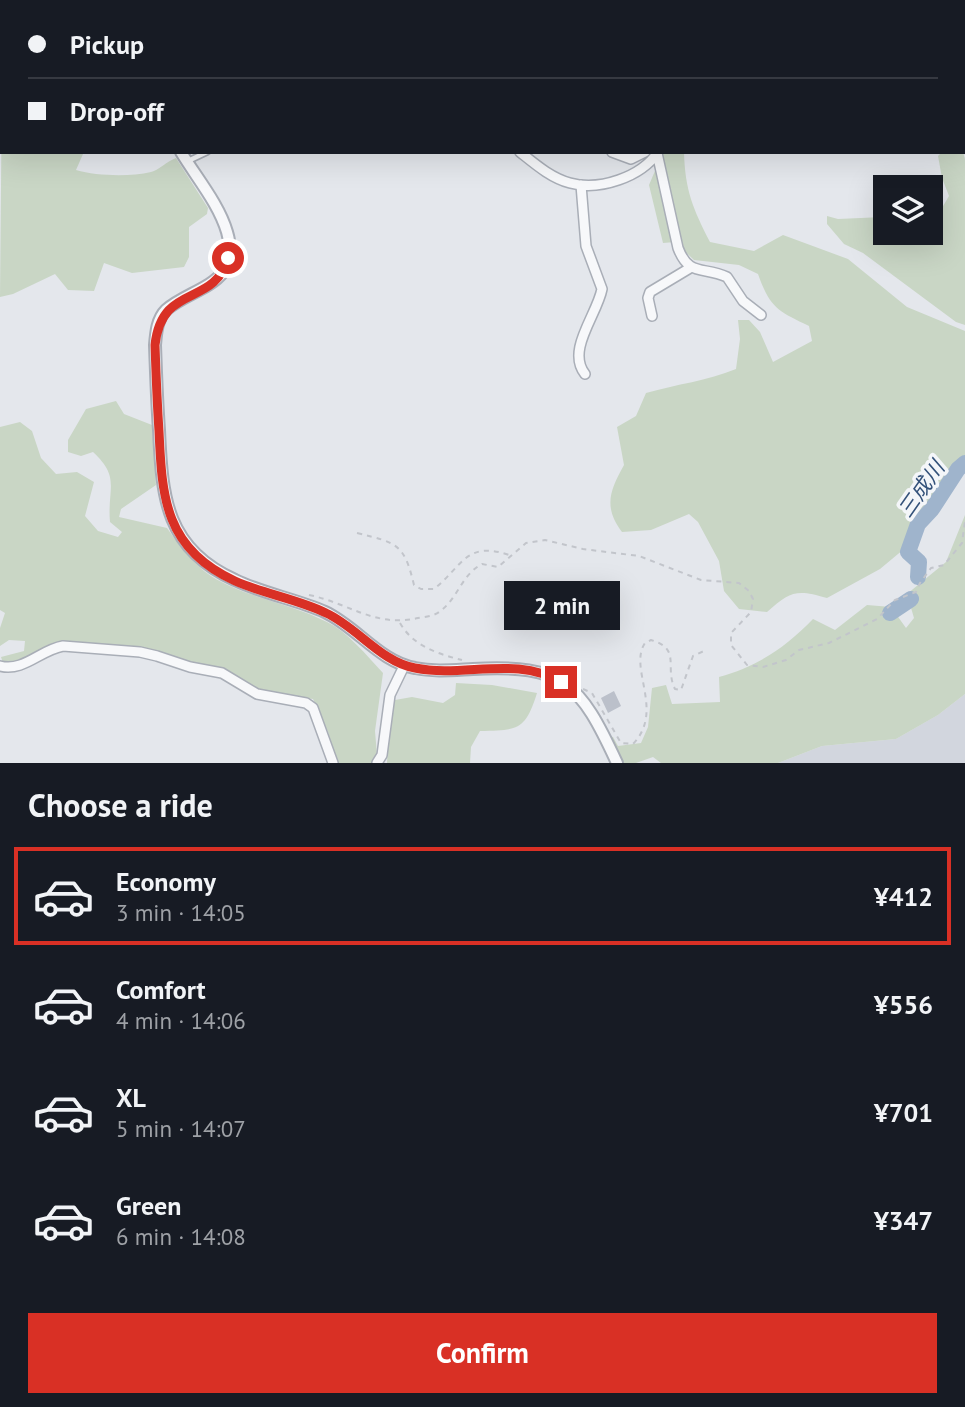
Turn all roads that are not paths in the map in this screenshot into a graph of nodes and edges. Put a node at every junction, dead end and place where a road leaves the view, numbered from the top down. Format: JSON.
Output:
{"nodes":[{"id":1,"x":523,"y":154,"type":"edge"},
{"id":2,"x":617,"y":154,"type":"edge"},
{"id":3,"x":641,"y":154,"type":"edge"},
{"id":4,"x":657,"y":154,"type":"edge"},
{"id":5,"x":658,"y":154,"type":"edge"},
{"id":6,"x":184,"y":157,"type":"edge"},
{"id":7,"x":581,"y":185,"type":"junction"},
{"id":8,"x":690,"y":268,"type":"junction"},
{"id":9,"x":761,"y":315,"type":"dead end"},
{"id":10,"x":652,"y":316,"type":"dead end"},
{"id":11,"x":586,"y":374,"type":"dead end"},
{"id":12,"x":0,"y":666,"type":"edge"},
{"id":13,"x":404,"y":666,"type":"junction"},
{"id":14,"x":333,"y":763,"type":"edge"},
{"id":15,"x":377,"y":763,"type":"edge"},
{"id":16,"x":617,"y":763,"type":"edge"}],
"edges":[{"from":1,"to":7,"type":"street"},
{"from":2,"to":3,"type":"street"},
{"from":4,"to":7,"type":"street"},
{"from":5,"to":8,"type":"street"},
{"from":6,"to":13,"type":"street"},
{"from":7,"to":11,"type":"street"},
{"from":8,"to":9,"type":"street"},
{"from":8,"to":10,"type":"street"},
{"from":12,"to":14,"type":"street"},
{"from":13,"to":15,"type":"street"},
{"from":13,"to":16,"type":"street"}]}
